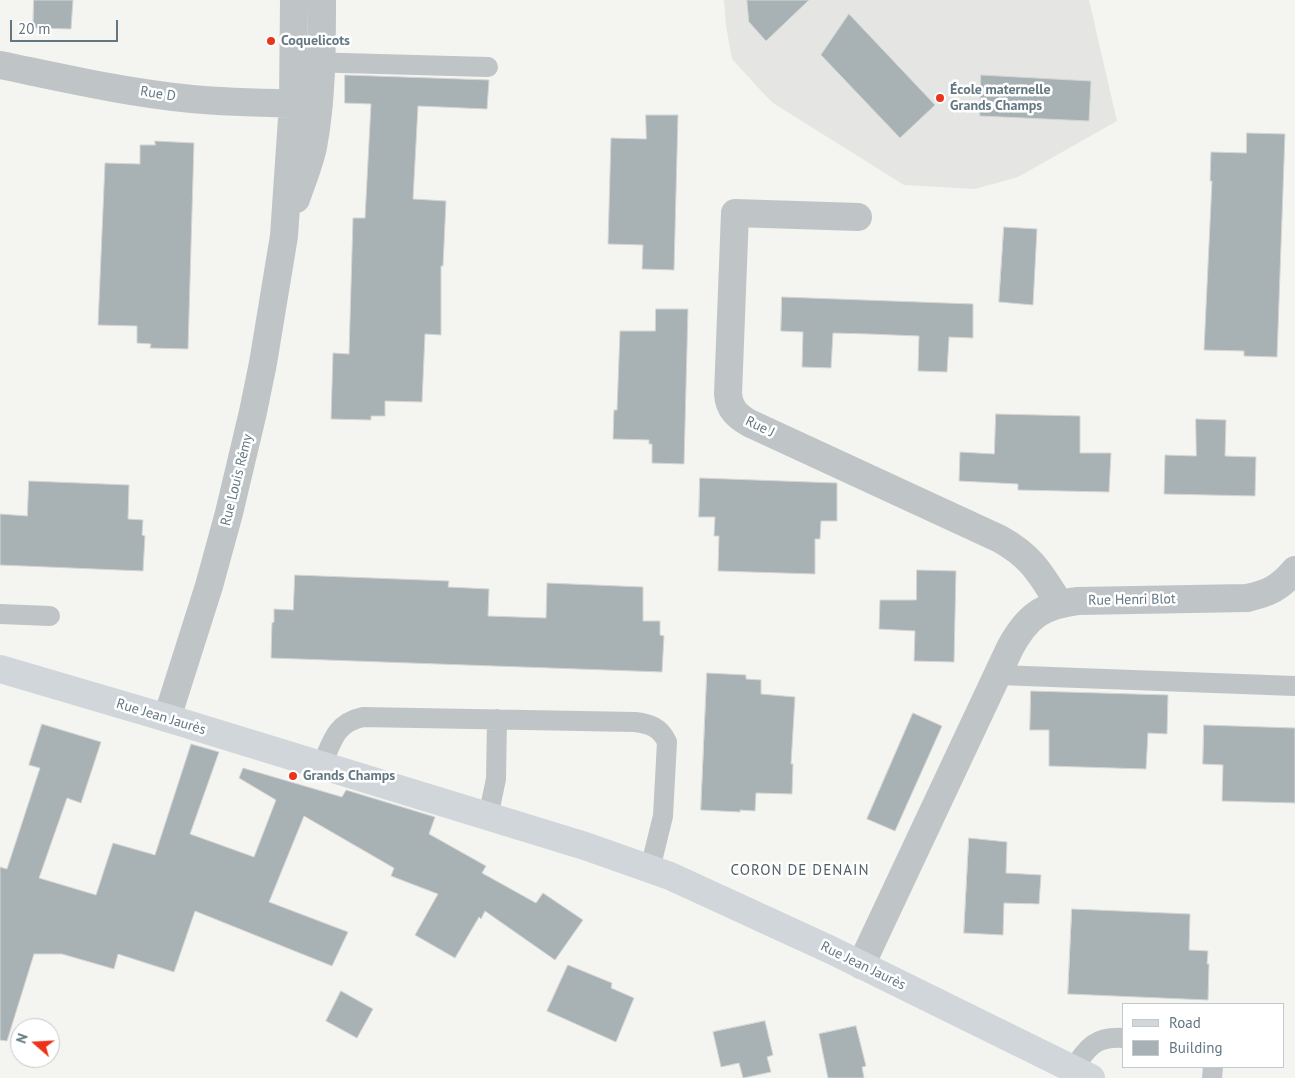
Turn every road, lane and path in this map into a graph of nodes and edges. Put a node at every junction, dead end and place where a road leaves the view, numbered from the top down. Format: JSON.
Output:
{"nodes":[{"id":1,"x":294,"y":0,"type":"edge"},
{"id":2,"x":322,"y":0,"type":"edge"},
{"id":3,"x":294,"y":62,"type":"junction"},
{"id":4,"x":322,"y":63,"type":"junction"},
{"id":5,"x":0,"y":65,"type":"edge"},
{"id":6,"x":488,"y":67,"type":"dead end"},
{"id":7,"x":306,"y":104,"type":"junction"},
{"id":8,"x":858,"y":217,"type":"dead end"},
{"id":9,"x":1295,"y":570,"type":"edge"},
{"id":10,"x":1059,"y":603,"type":"junction"},
{"id":11,"x":0,"y":614,"type":"edge"},
{"id":12,"x":50,"y":616,"type":"dead end"},
{"id":13,"x":0,"y":669,"type":"edge"},
{"id":14,"x":998,"y":675,"type":"junction"},
{"id":15,"x":1295,"y":686,"type":"edge"},
{"id":16,"x":167,"y":718,"type":"junction"},
{"id":17,"x":497,"y":719,"type":"junction"},
{"id":18,"x":322,"y":766,"type":"junction"},
{"id":19,"x":488,"y":817,"type":"junction"},
{"id":20,"x":650,"y":869,"type":"junction"},
{"id":21,"x":861,"y":966,"type":"junction"},
{"id":22,"x":1122,"y":1038,"type":"edge"},
{"id":23,"x":1082,"y":1074,"type":"edge"}],
"edges":[{"from":1,"to":3,"type":"street","name":"Rue Louis Rémy"},
{"from":2,"to":4,"type":"street","name":"Rue Louis Rémy"},
{"from":3,"to":4,"type":"lane"},
{"from":3,"to":7,"type":"street","name":"Rue Louis Rémy"},
{"from":4,"to":6,"type":"lane"},
{"from":4,"to":7,"type":"street","name":"Rue Louis Rémy"},
{"from":5,"to":7,"type":"street","name":"Rue D"},
{"from":7,"to":16,"type":"street","name":"Rue Louis Rémy"},
{"from":8,"to":10,"type":"street","name":"Rue J"},
{"from":9,"to":10,"type":"street","name":"Rue Henri Blot"},
{"from":10,"to":14,"type":"street","name":"Rue Henri Blot"},
{"from":11,"to":12,"type":"lane"},
{"from":13,"to":16,"type":"main road","name":"Rue Jean Jaurès"},
{"from":14,"to":15,"type":"lane"},
{"from":14,"to":21,"type":"street","name":"Rue Henri Blot"},
{"from":16,"to":18,"type":"main road","name":"Rue Jean Jaurès"},
{"from":17,"to":18,"type":"lane"},
{"from":17,"to":19,"type":"lane"},
{"from":17,"to":20,"type":"lane"},
{"from":18,"to":19,"type":"main road","name":"Rue Jean Jaurès"},
{"from":19,"to":20,"type":"main road","name":"Rue Jean Jaurès"},
{"from":20,"to":21,"type":"main road","name":"Rue Jean Jaurès"},
{"from":21,"to":23,"type":"main road","name":"Rue Jean Jaurès"},
{"from":22,"to":23,"type":"lane","name":"Rue Jean Jaurès"}]}
